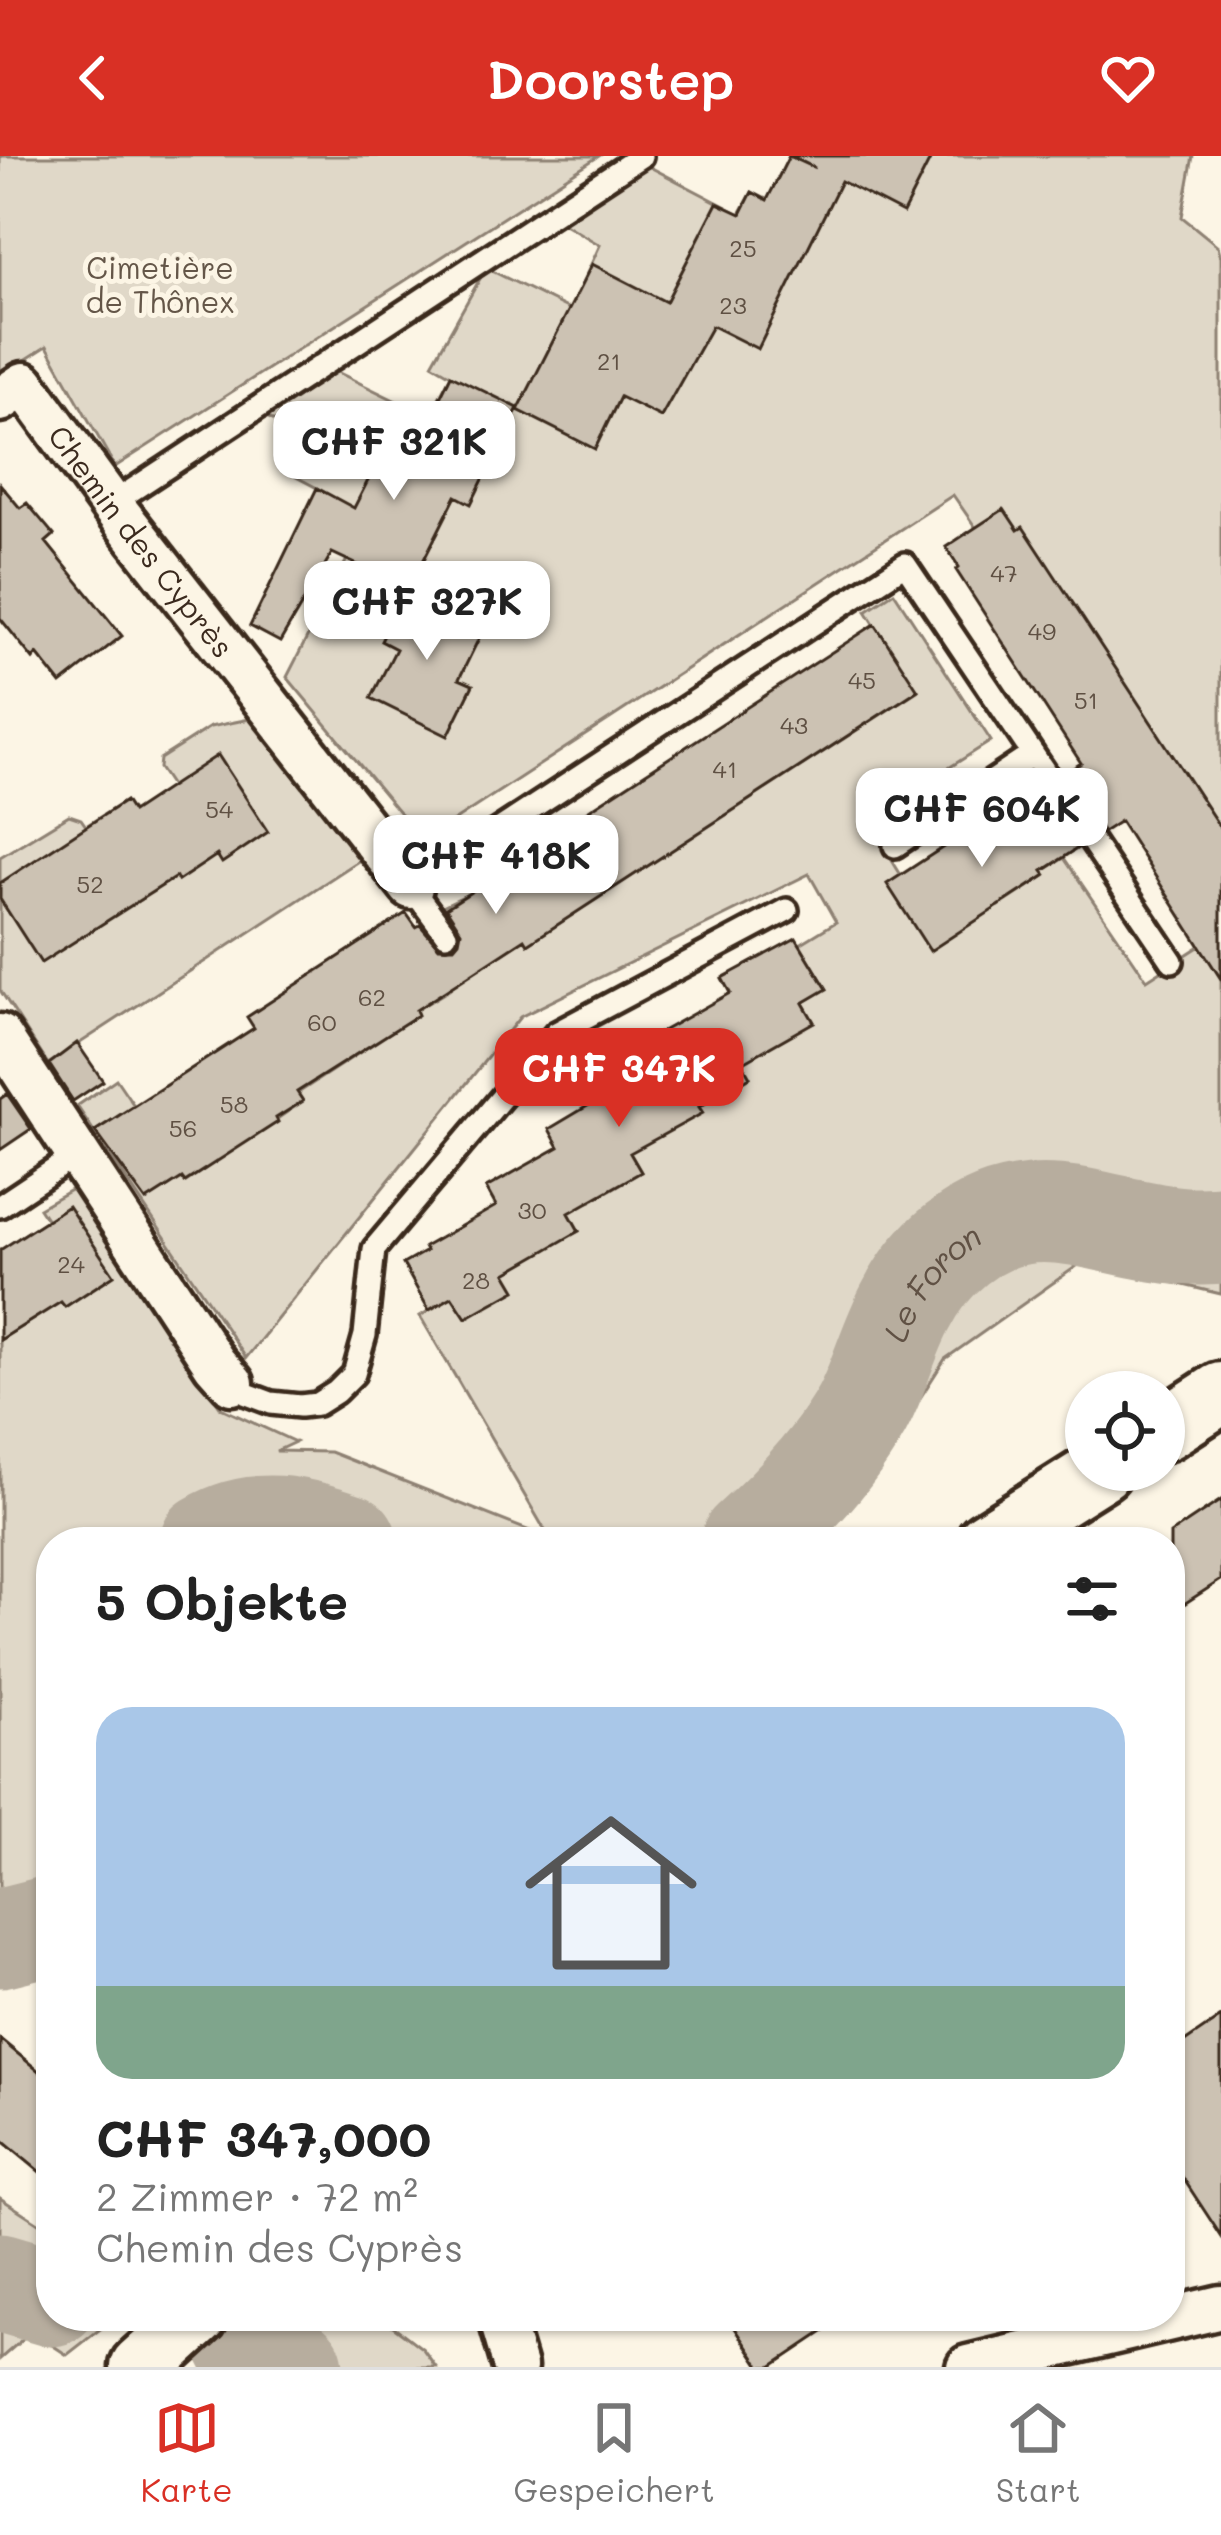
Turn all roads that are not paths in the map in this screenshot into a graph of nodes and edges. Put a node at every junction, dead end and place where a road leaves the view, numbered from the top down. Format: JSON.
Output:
{"nodes":[{"id":1,"x":641,"y":156,"type":"edge"},
{"id":2,"x":0,"y":400,"type":"edge"},
{"id":3,"x":111,"y":504,"type":"junction"},
{"id":4,"x":1033,"y":754,"type":"junction"},
{"id":5,"x":895,"y":846,"type":"dead end"},
{"id":6,"x":411,"y":886,"type":"junction"},
{"id":7,"x":787,"y":910,"type":"dead end"},
{"id":8,"x":446,"y":934,"type":"dead end"},
{"id":9,"x":1172,"y":961,"type":"dead end"},
{"id":10,"x":0,"y":1036,"type":"edge"},
{"id":11,"x":78,"y":1154,"type":"junction"},
{"id":12,"x":0,"y":1206,"type":"edge"},
{"id":13,"x":232,"y":1383,"type":"joint"},
{"id":14,"x":1221,"y":1393,"type":"edge"},
{"id":15,"x":1185,"y":1416,"type":"edge"},
{"id":16,"x":1068,"y":1491,"type":"edge"},
{"id":17,"x":1011,"y":1527,"type":"edge"},
{"id":18,"x":1221,"y":2307,"type":"edge"},
{"id":19,"x":1185,"y":2316,"type":"edge"},
{"id":20,"x":181,"y":2331,"type":"edge"},
{"id":21,"x":504,"y":2331,"type":"edge"},
{"id":22,"x":1120,"y":2331,"type":"edge"},
{"id":23,"x":141,"y":2367,"type":"edge"},
{"id":24,"x":515,"y":2367,"type":"edge"},
{"id":25,"x":968,"y":2367,"type":"edge"}],
"edges":[{"from":1,"to":3,"type":"lane"},
{"from":2,"to":3,"type":"street","name":"Chemin des Cyprès"},
{"from":3,"to":6,"type":"street","name":"Chemin des Cyprès"},
{"from":4,"to":5,"type":"lane"},
{"from":4,"to":6,"type":"lane"},
{"from":4,"to":9,"type":"lane"},
{"from":6,"to":8,"type":"lane"},
{"from":7,"to":13,"type":"lane"},
{"from":10,"to":11,"type":"street"},
{"from":11,"to":12,"type":"lane"},
{"from":11,"to":13,"type":"street"},
{"from":14,"to":15,"type":"street"},
{"from":16,"to":17,"type":"street"},
{"from":18,"to":19,"type":"street"},
{"from":20,"to":23,"type":"street"},
{"from":21,"to":24,"type":"street"},
{"from":22,"to":25,"type":"street"}]}
